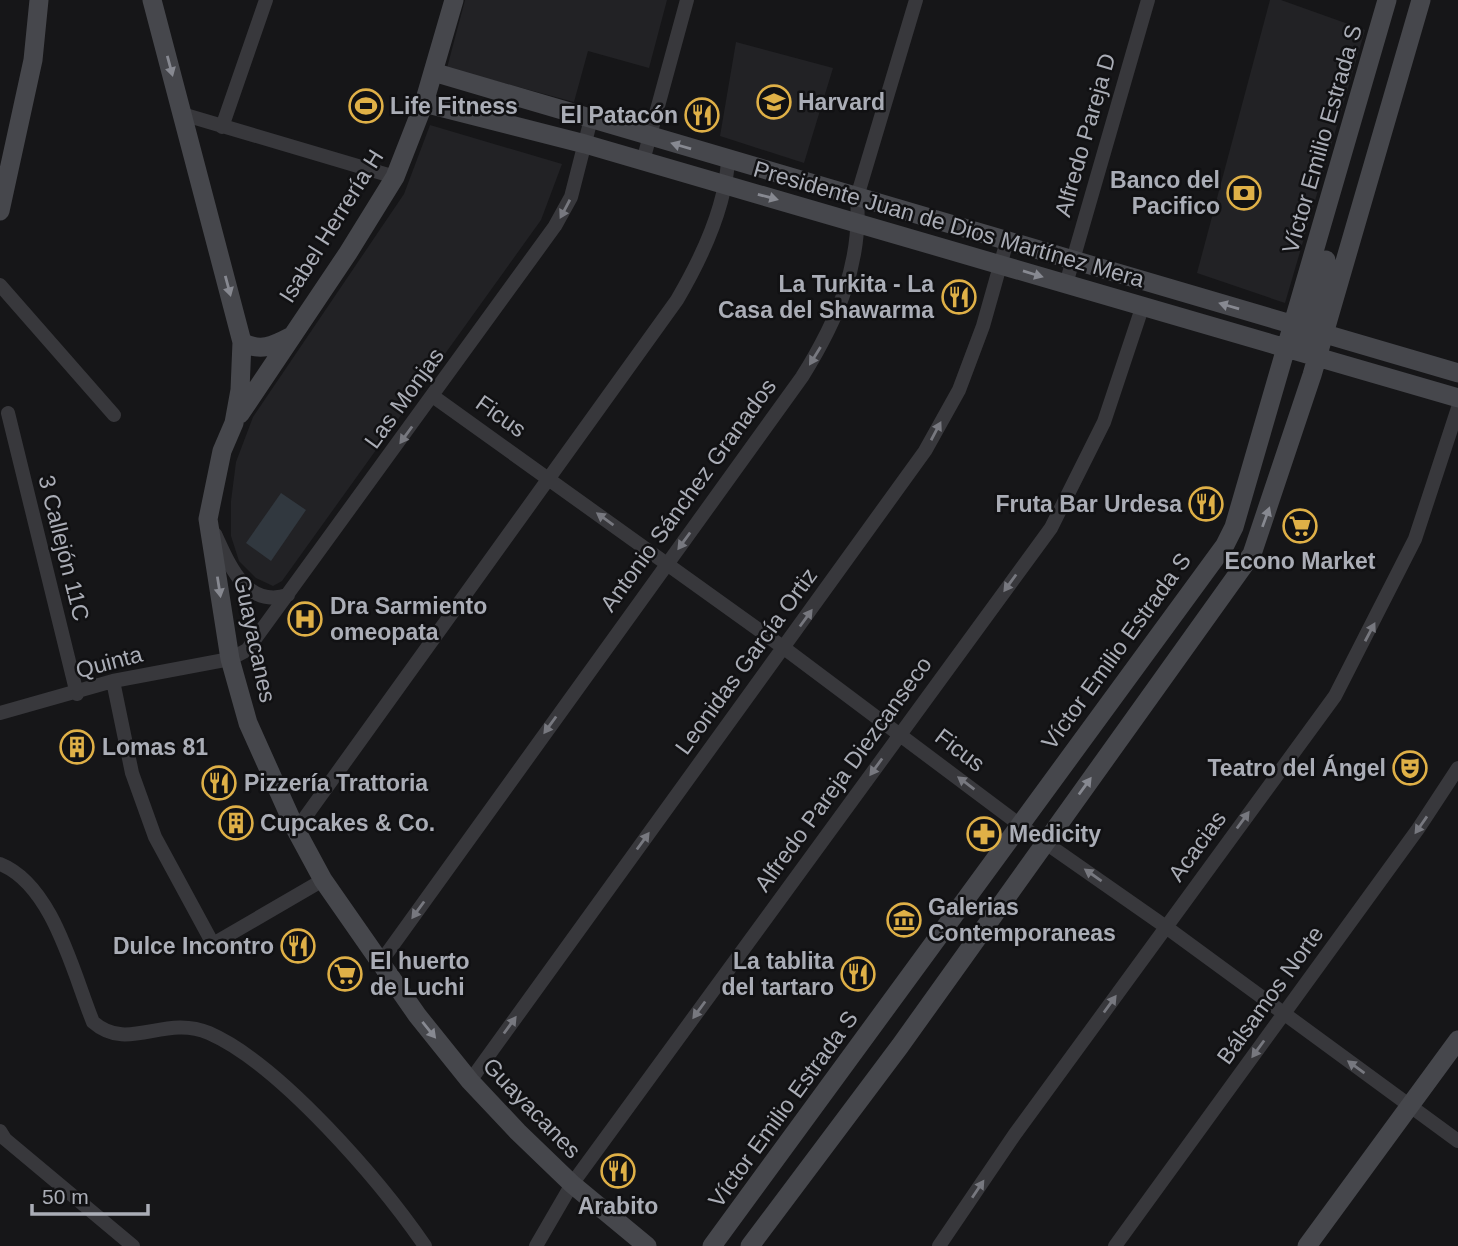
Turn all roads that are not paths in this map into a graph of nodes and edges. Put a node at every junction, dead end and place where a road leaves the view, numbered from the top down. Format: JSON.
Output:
{"nodes":[{"id":1,"x":39,"y":0,"type":"edge"},
{"id":2,"x":152,"y":0,"type":"edge"},
{"id":3,"x":266,"y":0,"type":"edge"},
{"id":4,"x":454,"y":0,"type":"edge"},
{"id":5,"x":687,"y":0,"type":"edge"},
{"id":6,"x":916,"y":0,"type":"edge"},
{"id":7,"x":1148,"y":0,"type":"edge"},
{"id":8,"x":1387,"y":0,"type":"edge"},
{"id":9,"x":1421,"y":0,"type":"edge"},
{"id":10,"x":433,"y":72,"type":"junction"},
{"id":11,"x":424,"y":103,"type":"junction"},
{"id":12,"x":182,"y":114,"type":"junction"},
{"id":13,"x":591,"y":119,"type":"junction"},
{"id":14,"x":222,"y":127,"type":"junction"},
{"id":15,"x":650,"y":137,"type":"junction"},
{"id":16,"x":585,"y":144,"type":"junction"},
{"id":17,"x":728,"y":159,"type":"junction"},
{"id":18,"x":643,"y":161,"type":"junction"},
{"id":19,"x":394,"y":177,"type":"junction"},
{"id":20,"x":727,"y":186,"type":"junction"},
{"id":21,"x":857,"y":197,"type":"junction"},
{"id":22,"x":0,"y":211,"type":"edge"},
{"id":23,"x":859,"y":222,"type":"junction"},
{"id":24,"x":1007,"y":241,"type":"junction"},
{"id":25,"x":1072,"y":260,"type":"junction"},
{"id":26,"x":1001,"y":264,"type":"junction"},
{"id":27,"x":1066,"y":284,"type":"junction"},
{"id":28,"x":0,"y":285,"type":"edge"},
{"id":29,"x":1143,"y":305,"type":"junction"},
{"id":30,"x":1309,"y":329,"type":"junction"},
{"id":31,"x":291,"y":336,"type":"junction"},
{"id":32,"x":242,"y":342,"type":"junction"},
{"id":33,"x":1287,"y":349,"type":"junction"},
{"id":34,"x":1318,"y":357,"type":"junction"},
{"id":35,"x":1458,"y":373,"type":"edge"},
{"id":36,"x":434,"y":397,"type":"junction"},
{"id":37,"x":1458,"y":398,"type":"edge"},
{"id":38,"x":1458,"y":408,"type":"edge"},
{"id":39,"x":8,"y":414,"type":"dead end"},
{"id":40,"x":114,"y":415,"type":"dead end"},
{"id":41,"x":234,"y":423,"type":"junction"},
{"id":42,"x":550,"y":479,"type":"junction"},
{"id":43,"x":208,"y":519,"type":"junction"},
{"id":44,"x":667,"y":564,"type":"junction"},
{"id":45,"x":288,"y":595,"type":"junction"},
{"id":46,"x":1182,"y":599,"type":"junction"},
{"id":47,"x":1207,"y":617,"type":"junction"},
{"id":48,"x":784,"y":648,"type":"junction"},
{"id":49,"x":230,"y":659,"type":"junction"},
{"id":50,"x":113,"y":681,"type":"junction"},
{"id":51,"x":77,"y":694,"type":"junction"},
{"id":52,"x":0,"y":713,"type":"edge"},
{"id":53,"x":901,"y":733,"type":"junction"},
{"id":54,"x":1458,"y":768,"type":"edge"},
{"id":55,"x":1020,"y":825,"type":"junction"},
{"id":56,"x":296,"y":830,"type":"junction"},
{"id":57,"x":1045,"y":841,"type":"junction"},
{"id":58,"x":0,"y":864,"type":"edge"},
{"id":59,"x":323,"y":880,"type":"junction"},
{"id":60,"x":1166,"y":927,"type":"junction"},
{"id":61,"x":380,"y":963,"type":"junction"},
{"id":62,"x":1284,"y":1014,"type":"junction"},
{"id":63,"x":875,"y":1026,"type":"junction"},
{"id":64,"x":1458,"y":1040,"type":"edge"},
{"id":65,"x":900,"y":1046,"type":"junction"},
{"id":66,"x":470,"y":1081,"type":"junction"},
{"id":67,"x":1412,"y":1107,"type":"junction"},
{"id":68,"x":0,"y":1131,"type":"edge"},
{"id":69,"x":1458,"y":1141,"type":"edge"},
{"id":70,"x":572,"y":1184,"type":"junction"},
{"id":71,"x":133,"y":1246,"type":"edge"},
{"id":72,"x":425,"y":1246,"type":"edge"},
{"id":73,"x":536,"y":1246,"type":"edge"},
{"id":74,"x":646,"y":1246,"type":"edge"},
{"id":75,"x":712,"y":1246,"type":"edge"},
{"id":76,"x":750,"y":1246,"type":"edge"},
{"id":77,"x":939,"y":1246,"type":"edge"},
{"id":78,"x":1115,"y":1246,"type":"edge"},
{"id":79,"x":1307,"y":1246,"type":"edge"}],
"edges":[{"from":1,"to":22,"type":"street"},
{"from":2,"to":12,"type":"street","name":"Guayacanes","one_way":true},
{"from":3,"to":14,"type":"street"},
{"from":4,"to":10,"type":"street","name":"Isabel Herrería H"},
{"from":5,"to":15,"type":"street"},
{"from":6,"to":21,"type":"street","name":"Antonio Sánchez Granados"},
{"from":7,"to":25,"type":"street","name":"Alfredo Pareja D"},
{"from":8,"to":30,"type":"street","name":"Víctor Emilio Estrada S"},
{"from":9,"to":30,"type":"street","name":"Víctor Emilio Estrada S"},
{"from":10,"to":11,"type":"street","name":"Isabel Herrería H"},
{"from":10,"to":13,"type":"street","name":"Presidente Juan de Dios Martínez Mera"},
{"from":11,"to":16,"type":"street","name":"Presidente Juan de Dios Martínez Mera"},
{"from":11,"to":19,"type":"street","name":"Isabel Herrería H"},
{"from":12,"to":14,"type":"street"},
{"from":12,"to":32,"type":"street","name":"Guayacanes","one_way":true},
{"from":13,"to":15,"type":"street","name":"Presidente Juan de Dios Martínez Mera"},
{"from":13,"to":16,"type":"street"},
{"from":14,"to":19,"type":"street"},
{"from":17,"to":15,"type":"street","name":"Presidente Juan de Dios Martínez Mera","one_way":true},
{"from":15,"to":18,"type":"street"},
{"from":16,"to":18,"type":"street","name":"Presidente Juan de Dios Martínez Mera"},
{"from":16,"to":36,"type":"street","name":"Las Monjas","one_way":true},
{"from":17,"to":20,"type":"street"},
{"from":17,"to":21,"type":"street","name":"Presidente Juan de Dios Martínez Mera"},
{"from":18,"to":20,"type":"street","name":"Presidente Juan de Dios Martínez Mera"},
{"from":19,"to":31,"type":"street","name":"Isabel Herrería H"},
{"from":20,"to":23,"type":"street","name":"Presidente Juan de Dios Martínez Mera","one_way":true},
{"from":20,"to":42,"type":"street"},
{"from":21,"to":23,"type":"street","name":"Antonio Sánchez Granados"},
{"from":21,"to":24,"type":"street","name":"Presidente Juan de Dios Martínez Mera"},
{"from":23,"to":26,"type":"street","name":"Presidente Juan de Dios Martínez Mera"},
{"from":23,"to":44,"type":"street","name":"Antonio Sánchez Granados","one_way":true},
{"from":24,"to":25,"type":"street","name":"Presidente Juan de Dios Martínez Mera"},
{"from":24,"to":26,"type":"street","name":"Leonidas García Ortiz"},
{"from":25,"to":27,"type":"street","name":"Alfredo Pareja D"},
{"from":30,"to":25,"type":"street","name":"Presidente Juan de Dios Martínez Mera","one_way":true},
{"from":26,"to":27,"type":"street","name":"Presidente Juan de Dios Martínez Mera","one_way":true},
{"from":48,"to":26,"type":"street","name":"Leonidas García Ortiz","one_way":true},
{"from":27,"to":29,"type":"street","name":"Presidente Juan de Dios Martínez Mera"},
{"from":28,"to":40,"type":"street"},
{"from":29,"to":33,"type":"street","name":"Presidente Juan de Dios Martínez Mera"},
{"from":29,"to":53,"type":"street","name":"Alfredo Pareja Diezcanseco","one_way":true},
{"from":30,"to":33,"type":"street","name":"Víctor Emilio Estrada S"},
{"from":30,"to":34,"type":"street","name":"Víctor Emilio Estrada S"},
{"from":30,"to":35,"type":"street","name":"Presidente Juan de Dios Martínez Mera"},
{"from":31,"to":32,"type":"street"},
{"from":31,"to":41,"type":"street","name":"Isabel Herrería H"},
{"from":32,"to":41,"type":"street","name":"Guayacanes"},
{"from":33,"to":34,"type":"street","name":"Presidente Juan de Dios Martínez Mera"},
{"from":33,"to":46,"type":"street","name":"Víctor Emilio Estrada S"},
{"from":34,"to":37,"type":"street","name":"Presidente Juan de Dios Martínez Mera"},
{"from":47,"to":34,"type":"street","name":"Víctor Emilio Estrada S","one_way":true},
{"from":36,"to":42,"type":"street","name":"Ficus"},
{"from":36,"to":45,"type":"street","name":"Las Monjas","one_way":true},
{"from":60,"to":38,"type":"street","name":"Acacias","one_way":true},
{"from":39,"to":51,"type":"street","name":"3 Callejón 11C"},
{"from":41,"to":43,"type":"street","name":"Guayacanes"},
{"from":44,"to":42,"type":"street","name":"Ficus","one_way":true},
{"from":42,"to":56,"type":"street"},
{"from":43,"to":45,"type":"street"},
{"from":43,"to":49,"type":"street","name":"Guayacanes","one_way":true},
{"from":44,"to":48,"type":"street","name":"Ficus"},
{"from":44,"to":61,"type":"street","name":"Antonio Sánchez Granados","one_way":true},
{"from":45,"to":49,"type":"street","name":"Las Monjas"},
{"from":46,"to":47,"type":"street"},
{"from":46,"to":55,"type":"street","name":"Víctor Emilio Estrada S"},
{"from":57,"to":47,"type":"street","name":"Víctor Emilio Estrada S","one_way":true},
{"from":48,"to":53,"type":"street","name":"Ficus"},
{"from":66,"to":48,"type":"street","name":"Leonidas García Ortiz","one_way":true},
{"from":49,"to":50,"type":"street","name":"Quinta"},
{"from":49,"to":56,"type":"street","name":"Guayacanes"},
{"from":50,"to":51,"type":"street","name":"Quinta"},
{"from":50,"to":59,"type":"street"},
{"from":51,"to":52,"type":"street","name":"Quinta"},
{"from":55,"to":53,"type":"street","name":"Ficus","one_way":true},
{"from":53,"to":70,"type":"street","name":"Alfredo Pareja Diezcanseco","one_way":true},
{"from":54,"to":62,"type":"street","name":"Bálsamos Norte","one_way":true},
{"from":55,"to":57,"type":"street","name":"Ficus"},
{"from":55,"to":63,"type":"street","name":"Víctor Emilio Estrada S"},
{"from":56,"to":59,"type":"street","name":"Guayacanes"},
{"from":60,"to":57,"type":"street","name":"Ficus","one_way":true},
{"from":57,"to":65,"type":"street","name":"Víctor Emilio Estrada S"},
{"from":58,"to":72,"type":"street"},
{"from":59,"to":61,"type":"street","name":"Guayacanes"},
{"from":60,"to":62,"type":"street","name":"Ficus"},
{"from":77,"to":60,"type":"street","name":"Acacias","one_way":true},
{"from":61,"to":66,"type":"street","name":"Guayacanes","one_way":true},
{"from":67,"to":62,"type":"street","name":"Ficus","one_way":true},
{"from":62,"to":78,"type":"street","name":"Bálsamos Norte","one_way":true},
{"from":63,"to":65,"type":"street"},
{"from":63,"to":75,"type":"street","name":"Víctor Emilio Estrada S"},
{"from":64,"to":67,"type":"street"},
{"from":65,"to":76,"type":"street","name":"Víctor Emilio Estrada S"},
{"from":66,"to":70,"type":"street","name":"Guayacanes"},
{"from":67,"to":69,"type":"street","name":"Ficus"},
{"from":67,"to":79,"type":"street"},
{"from":68,"to":71,"type":"street"},
{"from":70,"to":73,"type":"street","name":"Alfredo Pareja Diezcanseco"},
{"from":70,"to":74,"type":"street","name":"Guayacanes"}]}
